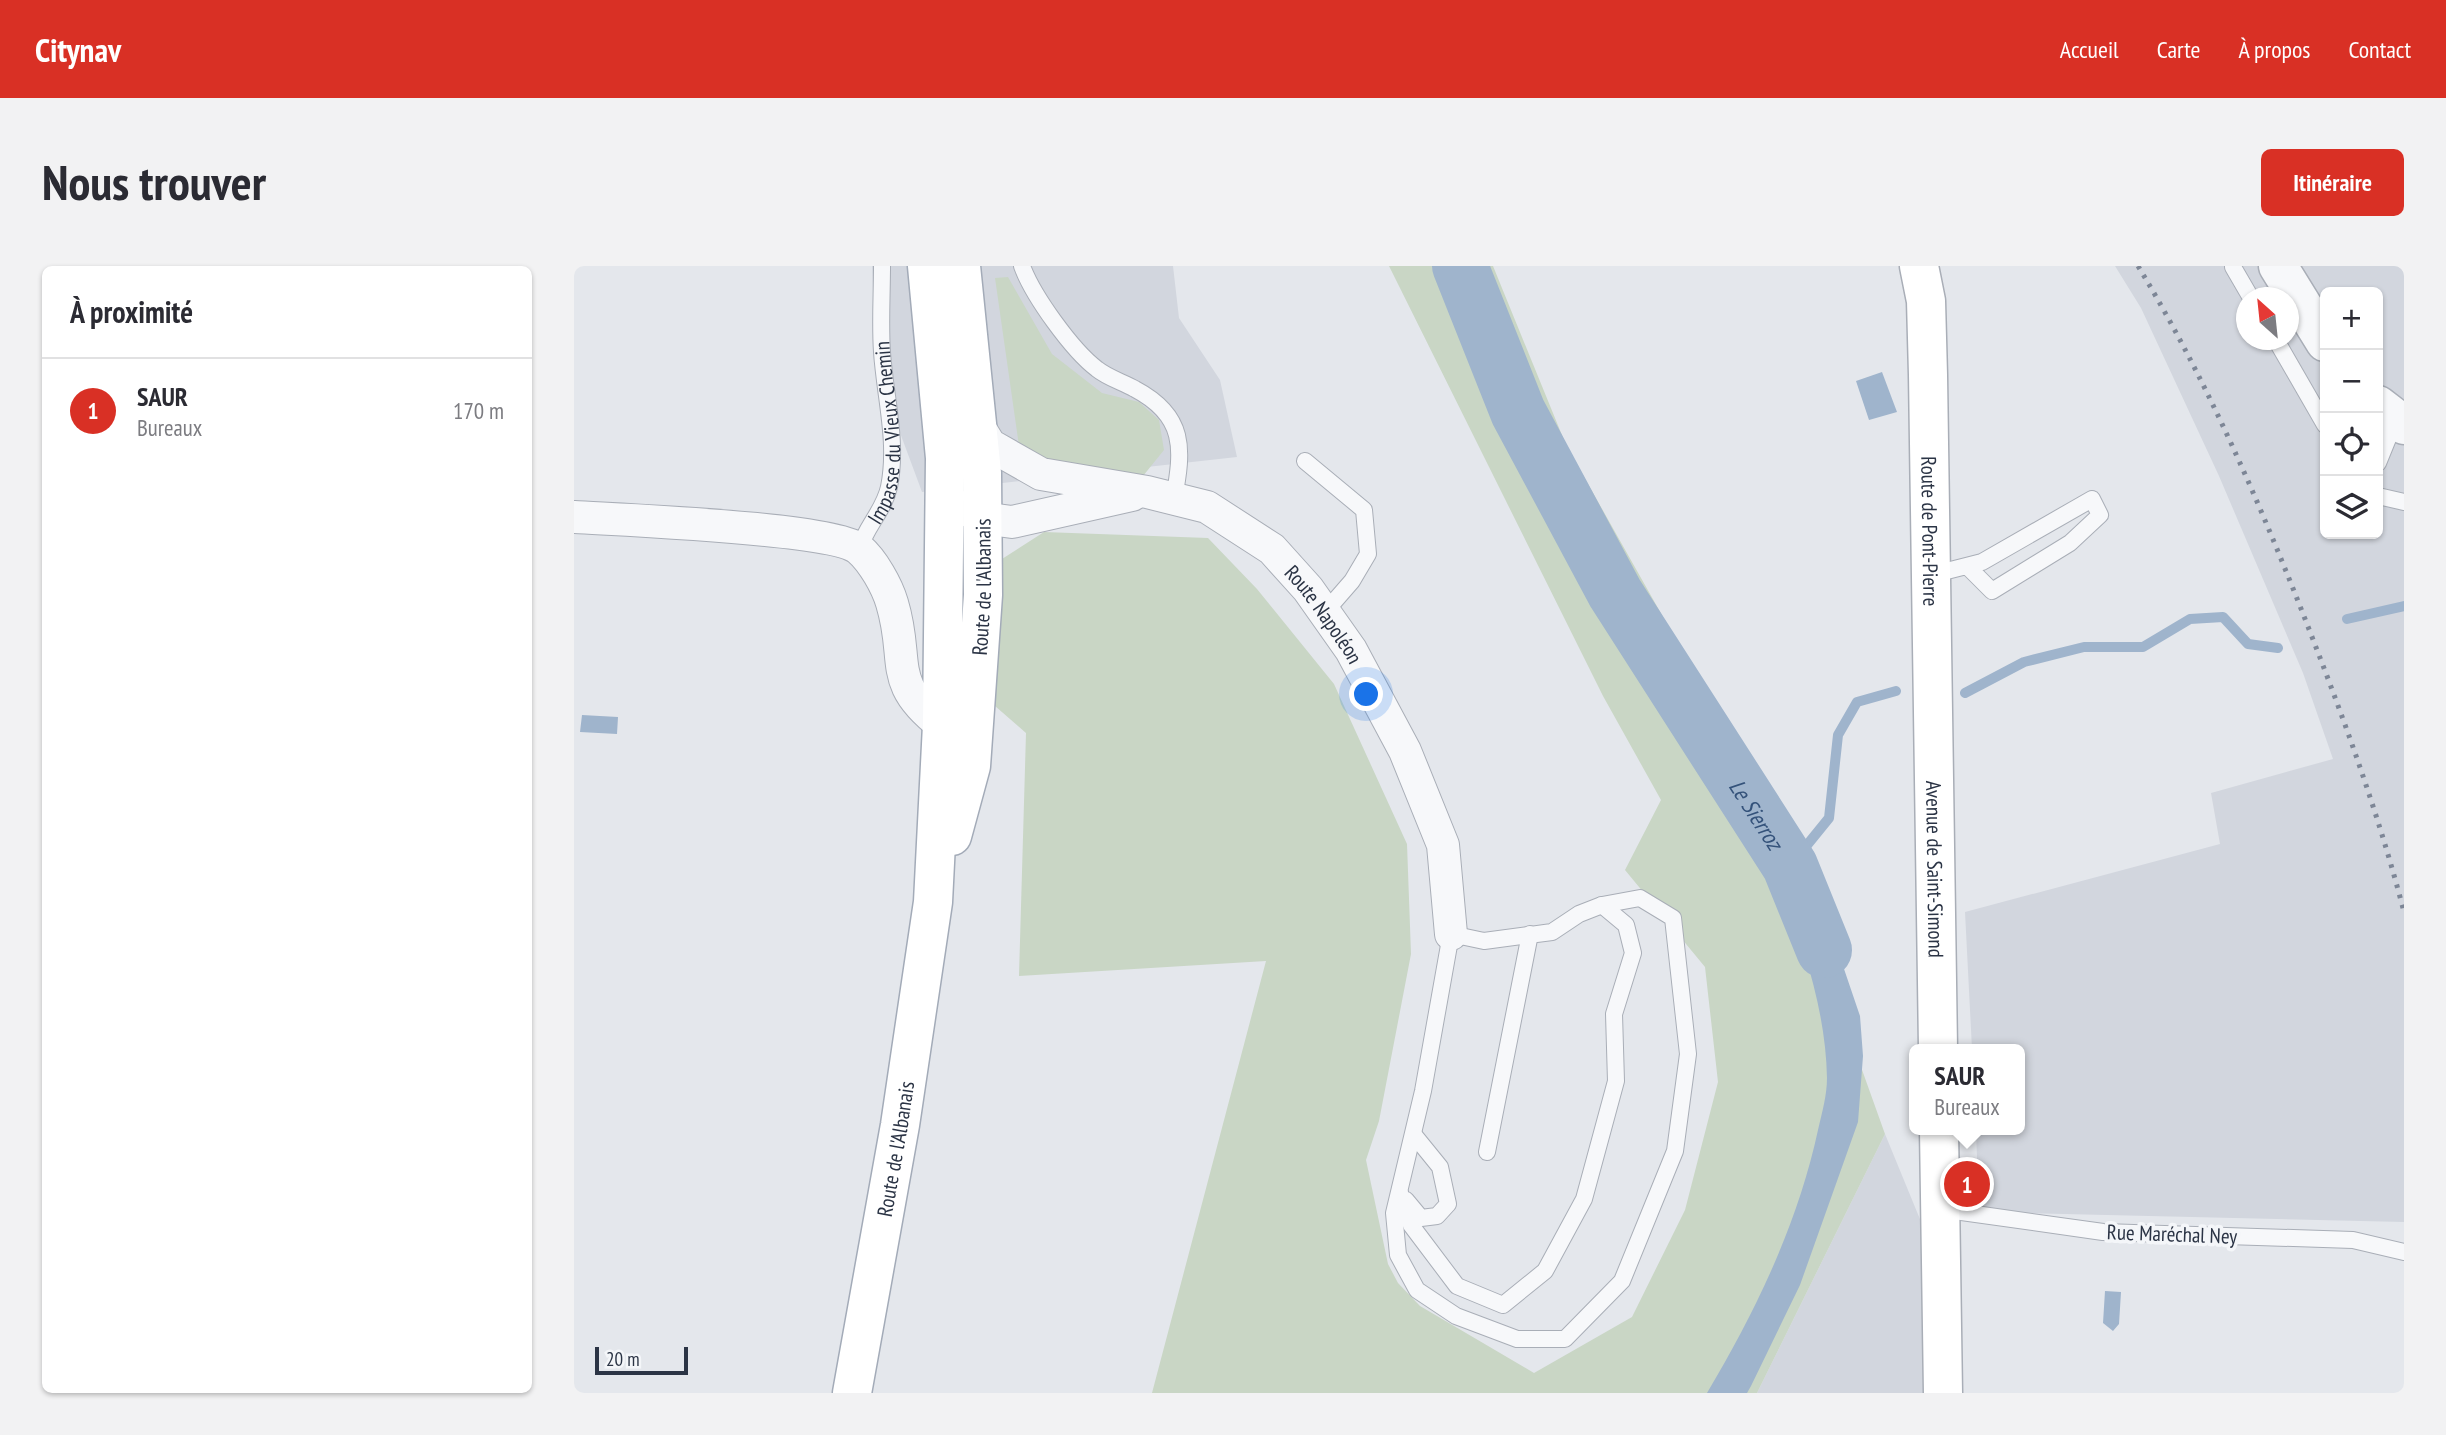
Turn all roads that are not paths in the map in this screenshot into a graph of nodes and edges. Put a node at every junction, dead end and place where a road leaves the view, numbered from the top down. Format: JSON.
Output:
{"nodes":[{"id":1,"x":882,"y":266,"type":"edge"},
{"id":2,"x":961,"y":266,"type":"edge"},
{"id":3,"x":1022,"y":266,"type":"edge"},
{"id":4,"x":1906,"y":266,"type":"edge"},
{"id":5,"x":1919,"y":266,"type":"edge"},
{"id":6,"x":2278,"y":266,"type":"edge"},
{"id":7,"x":2233,"y":267,"type":"edge"},
{"id":8,"x":929,"y":280,"type":"edge"},
{"id":9,"x":2245,"y":287,"type":"edge"},
{"id":10,"x":2320,"y":333,"type":"edge"},
{"id":11,"x":2282,"y":350,"type":"edge"},
{"id":12,"x":1928,"y":375,"type":"junction"},
{"id":13,"x":2320,"y":416,"type":"edge"},
{"id":14,"x":2393,"y":416,"type":"edge"},
{"id":15,"x":976,"y":422,"type":"junction"},
{"id":16,"x":2383,"y":447,"type":"edge"},
{"id":17,"x":1304,"y":461,"type":"dead end"},
{"id":18,"x":1161,"y":495,"type":"junction"},
{"id":19,"x":2383,"y":497,"type":"edge"},
{"id":20,"x":2404,"y":502,"type":"edge"},
{"id":21,"x":574,"y":517,"type":"edge"},
{"id":22,"x":982,"y":518,"type":"junction"},
{"id":23,"x":859,"y":550,"type":"junction"},
{"id":24,"x":1949,"y":571,"type":"junction"},
{"id":25,"x":1325,"y":612,"type":"junction"},
{"id":26,"x":1933,"y":689,"type":"joint"},
{"id":27,"x":942,"y":725,"type":"junction"},
{"id":28,"x":933,"y":902,"type":"junction"},
{"id":29,"x":1602,"y":905,"type":"junction"},
{"id":30,"x":1451,"y":934,"type":"junction"},
{"id":31,"x":1530,"y":934,"type":"junction"},
{"id":32,"x":1938,"y":1044,"type":"edge"},
{"id":33,"x":1414,"y":1135,"type":"junction"},
{"id":34,"x":1939,"y":1135,"type":"edge"},
{"id":35,"x":1487,"y":1152,"type":"dead end"},
{"id":36,"x":1400,"y":1193,"type":"junction"},
{"id":37,"x":1940,"y":1209,"type":"junction"},
{"id":38,"x":2404,"y":1252,"type":"edge"},
{"id":39,"x":852,"y":1393,"type":"edge"},
{"id":40,"x":1943,"y":1393,"type":"edge"}],
"edges":[{"from":1,"to":23,"type":"lane","name":"Impasse du Vieux Chemin"},
{"from":2,"to":15,"type":"main road","name":"Route de l'Albanais"},
{"from":3,"to":18,"type":"lane"},
{"from":4,"to":12,"type":"main road","name":"Route de Pont-Pierre"},
{"from":5,"to":12,"type":"main road","name":"Route de Pont-Pierre"},
{"from":6,"to":10,"type":"street"},
{"from":7,"to":9,"type":"lane"},
{"from":8,"to":22,"type":"street"},
{"from":8,"to":27,"type":"main road","name":"Route de l'Albanais"},
{"from":11,"to":13,"type":"lane"},
{"from":12,"to":24,"type":"main road","name":"Route de Pont-Pierre"},
{"from":14,"to":16,"type":"lane"},
{"from":15,"to":18,"type":"street","name":"Route Napoléon"},
{"from":15,"to":22,"type":"main road","name":"Route de l'Albanais"},
{"from":17,"to":25,"type":"lane"},
{"from":18,"to":22,"type":"street","name":"Route Napoléon"},
{"from":18,"to":25,"type":"street","name":"Route Napoléon"},
{"from":19,"to":20,"type":"lane"},
{"from":21,"to":23,"type":"street","name":"Impasse du Vieux Chemin"},
{"from":22,"to":28,"type":"main road","name":"Route de l'Albanais"},
{"from":23,"to":27,"type":"street","name":"Impasse du Vieux Chemin"},
{"from":24,"to":24,"type":"lane"},
{"from":24,"to":26,"type":"main road","name":"Route de Pont-Pierre"},
{"from":25,"to":30,"type":"street","name":"Route Napoléon"},
{"from":26,"to":32,"type":"main road","name":"Avenue de Saint-Simond"},
{"from":27,"to":28,"type":"main road","name":"Route de l'Albanais"},
{"from":28,"to":39,"type":"main road","name":"Route de l'Albanais"},
{"from":29,"to":31,"type":"lane"},
{"from":29,"to":36,"type":"lane"},
{"from":29,"to":36,"type":"lane"},
{"from":30,"to":31,"type":"lane"},
{"from":30,"to":33,"type":"lane"},
{"from":31,"to":35,"type":"lane"},
{"from":33,"to":36,"type":"lane"},
{"from":33,"to":36,"type":"lane"},
{"from":34,"to":37,"type":"main road"},
{"from":37,"to":38,"type":"lane","name":"Rue Maréchal Ney"},
{"from":37,"to":40,"type":"main road"}]}
